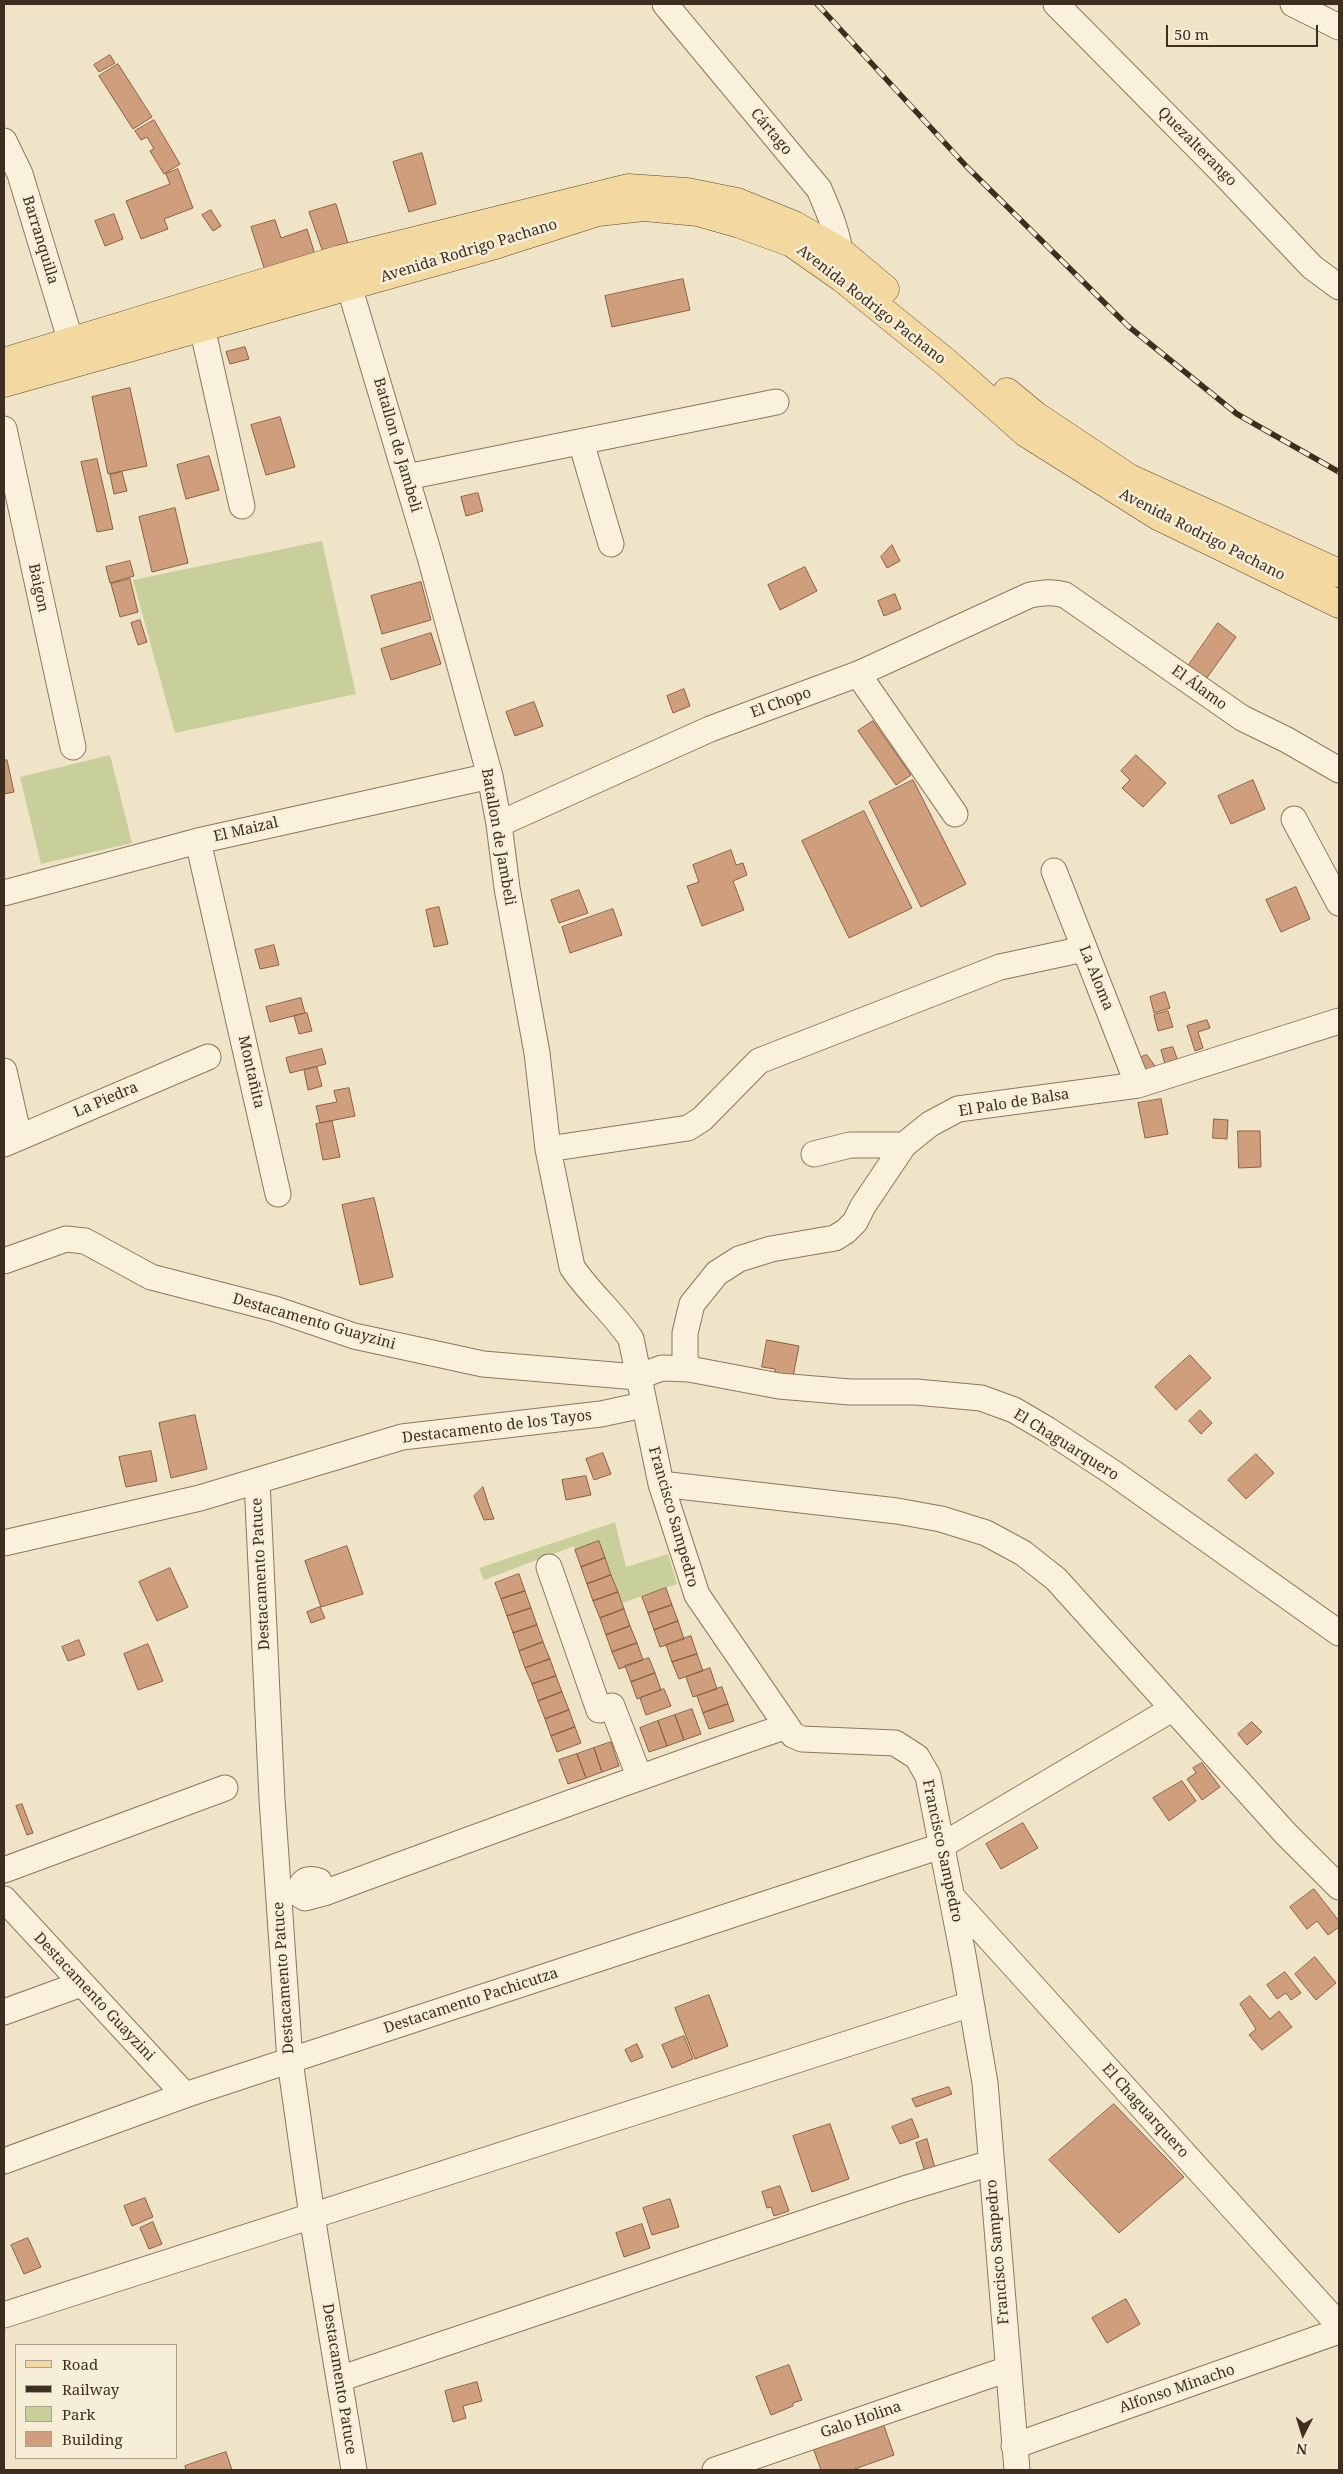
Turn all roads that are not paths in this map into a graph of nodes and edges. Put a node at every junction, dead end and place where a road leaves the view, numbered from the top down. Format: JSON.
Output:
{"nodes":[{"id":1,"x":665,"y":4,"type":"edge"},
{"id":2,"x":1056,"y":4,"type":"edge"},
{"id":3,"x":1293,"y":4,"type":"edge"},
{"id":4,"x":1339,"y":27,"type":"edge"},
{"id":5,"x":4,"y":141,"type":"edge"},
{"id":6,"x":342,"y":259,"type":"junction"},
{"id":7,"x":842,"y":265,"type":"junction"},
{"id":8,"x":351,"y":286,"type":"junction"},
{"id":9,"x":1339,"y":287,"type":"edge"},
{"id":10,"x":202,"y":327,"type":"junction"},
{"id":11,"x":71,"y":342,"type":"junction"},
{"id":12,"x":4,"y":362,"type":"edge"},
{"id":13,"x":4,"y":383,"type":"edge"},
{"id":14,"x":776,"y":402,"type":"dead end"},
{"id":15,"x":4,"y":429,"type":"edge"},
{"id":16,"x":582,"y":442,"type":"junction"},
{"id":17,"x":407,"y":477,"type":"junction"},
{"id":18,"x":242,"y":506,"type":"dead end"},
{"id":19,"x":611,"y":544,"type":"dead end"},
{"id":20,"x":1339,"y":573,"type":"edge"},
{"id":21,"x":1065,"y":595,"type":"joint"},
{"id":22,"x":1339,"y":604,"type":"edge"},
{"id":23,"x":858,"y":674,"type":"junction"},
{"id":24,"x":73,"y":747,"type":"dead end"},
{"id":25,"x":1339,"y":770,"type":"edge"},
{"id":26,"x":490,"y":776,"type":"junction"},
{"id":27,"x":956,"y":814,"type":"dead end"},
{"id":28,"x":1294,"y":819,"type":"dead end"},
{"id":29,"x":499,"y":824,"type":"junction"},
{"id":30,"x":198,"y":841,"type":"junction"},
{"id":31,"x":1054,"y":871,"type":"dead end"},
{"id":32,"x":4,"y":893,"type":"edge"},
{"id":33,"x":1339,"y":903,"type":"edge"},
{"id":34,"x":1084,"y":949,"type":"junction"},
{"id":35,"x":1339,"y":1021,"type":"edge"},
{"id":36,"x":208,"y":1057,"type":"dead end"},
{"id":37,"x":4,"y":1071,"type":"edge"},
{"id":38,"x":1138,"y":1085,"type":"junction"},
{"id":39,"x":12,"y":1141,"type":"edge"},
{"id":40,"x":904,"y":1145,"type":"junction"},
{"id":41,"x":548,"y":1149,"type":"junction"},
{"id":42,"x":814,"y":1154,"type":"dead end"},
{"id":43,"x":278,"y":1194,"type":"dead end"},
{"id":44,"x":4,"y":1261,"type":"edge"},
{"id":45,"x":689,"y":1370,"type":"junction"},
{"id":46,"x":637,"y":1377,"type":"junction"},
{"id":47,"x":643,"y":1405,"type":"junction"},
{"id":48,"x":257,"y":1481,"type":"junction"},
{"id":49,"x":661,"y":1484,"type":"junction"},
{"id":50,"x":4,"y":1544,"type":"edge"},
{"id":51,"x":549,"y":1568,"type":"dead end"},
{"id":52,"x":1339,"y":1632,"type":"edge"},
{"id":53,"x":1172,"y":1709,"type":"junction"},
{"id":54,"x":787,"y":1726,"type":"junction"},
{"id":55,"x":639,"y":1776,"type":"junction"},
{"id":56,"x":225,"y":1788,"type":"dead end"},
{"id":57,"x":941,"y":1846,"type":"junction"},
{"id":58,"x":4,"y":1870,"type":"edge"},
{"id":59,"x":1339,"y":1887,"type":"edge"},
{"id":60,"x":324,"y":1893,"type":"dead end"},
{"id":61,"x":952,"y":1897,"type":"junction"},
{"id":62,"x":4,"y":1899,"type":"edge"},
{"id":63,"x":81,"y":1984,"type":"junction"},
{"id":64,"x":971,"y":2004,"type":"junction"},
{"id":65,"x":4,"y":2012,"type":"edge"},
{"id":66,"x":290,"y":2060,"type":"junction"},
{"id":67,"x":185,"y":2095,"type":"junction"},
{"id":68,"x":4,"y":2161,"type":"edge"},
{"id":69,"x":991,"y":2163,"type":"junction"},
{"id":70,"x":312,"y":2216,"type":"junction"},
{"id":71,"x":4,"y":2315,"type":"edge"},
{"id":72,"x":1339,"y":2325,"type":"edge"},
{"id":73,"x":1339,"y":2332,"type":"edge"},
{"id":74,"x":1008,"y":2369,"type":"junction"},
{"id":75,"x":339,"y":2379,"type":"junction"},
{"id":76,"x":1014,"y":2446,"type":"junction"},
{"id":77,"x":354,"y":2470,"type":"edge"},
{"id":78,"x":715,"y":2470,"type":"edge"},
{"id":79,"x":1017,"y":2470,"type":"edge"}],
"edges":[{"from":1,"to":7,"type":"street","name":"Cártago"},
{"from":2,"to":9,"type":"street","name":"Quezalterango"},
{"from":3,"to":4,"type":"street"},
{"from":5,"to":11,"type":"street","name":"Barranquilla"},
{"from":6,"to":7,"type":"main road","name":"Avenida Rodrigo Pachano"},
{"from":6,"to":8,"type":"street","name":"Batallon de Jambeli"},
{"from":6,"to":11,"type":"main road","name":"Avenida Rodrigo Pachano"},
{"from":7,"to":8,"type":"main road","name":"Avenida Rodrigo Pachano"},
{"from":7,"to":20,"type":"main road","name":"Avenida Rodrigo Pachano"},
{"from":7,"to":22,"type":"main road","name":"Avenida Rodrigo Pachano"},
{"from":8,"to":10,"type":"main road","name":"Avenida Rodrigo Pachano"},
{"from":8,"to":17,"type":"street","name":"Batallon de Jambeli"},
{"from":10,"to":13,"type":"main road","name":"Avenida Rodrigo Pachano"},
{"from":10,"to":18,"type":"street"},
{"from":11,"to":12,"type":"main road","name":"Avenida Rodrigo Pachano"},
{"from":14,"to":16,"type":"street"},
{"from":15,"to":24,"type":"street","name":"Baigon"},
{"from":16,"to":17,"type":"street"},
{"from":16,"to":19,"type":"street"},
{"from":17,"to":26,"type":"street","name":"Batallon de Jambeli"},
{"from":21,"to":23,"type":"street","name":"El Chopo"},
{"from":21,"to":25,"type":"street","name":"El Álamo"},
{"from":23,"to":27,"type":"street"},
{"from":23,"to":29,"type":"street","name":"El Chopo"},
{"from":26,"to":29,"type":"street","name":"Batallon de Jambeli"},
{"from":26,"to":30,"type":"street","name":"El Maizal"},
{"from":28,"to":33,"type":"street"},
{"from":29,"to":41,"type":"street","name":"Batallon de Jambeli"},
{"from":30,"to":32,"type":"street","name":"El Maizal"},
{"from":30,"to":43,"type":"street","name":"Montañita"},
{"from":31,"to":34,"type":"street","name":"La Aloma"},
{"from":34,"to":38,"type":"street","name":"La Aloma"},
{"from":34,"to":41,"type":"street"},
{"from":35,"to":38,"type":"street","name":"El Palo de Balsa"},
{"from":36,"to":39,"type":"street","name":"La Piedra"},
{"from":37,"to":39,"type":"street"},
{"from":38,"to":40,"type":"street","name":"El Palo de Balsa"},
{"from":40,"to":42,"type":"street"},
{"from":40,"to":45,"type":"street","name":"El Palo de Balsa"},
{"from":41,"to":46,"type":"street","name":"Batallon de Jambeli"},
{"from":44,"to":46,"type":"street","name":"Destacamento Guayzini"},
{"from":45,"to":46,"type":"street","name":"El Chaguarquero"},
{"from":45,"to":52,"type":"street","name":"El Chaguarquero"},
{"from":46,"to":47,"type":"street","name":"Francisco Sampedro"},
{"from":47,"to":48,"type":"street","name":"Destacamento de los Tayos"},
{"from":47,"to":49,"type":"street","name":"Francisco Sampedro"},
{"from":48,"to":50,"type":"street","name":"Destacamento de los Tayos"},
{"from":48,"to":66,"type":"street","name":"Destacamento Patuce"},
{"from":49,"to":53,"type":"street"},
{"from":49,"to":54,"type":"street","name":"Francisco Sampedro"},
{"from":51,"to":55,"type":"street"},
{"from":53,"to":57,"type":"street","name":"Destacamento Pachicutza"},
{"from":53,"to":59,"type":"street"},
{"from":54,"to":55,"type":"street"},
{"from":54,"to":57,"type":"street","name":"Francisco Sampedro"},
{"from":55,"to":60,"type":"street"},
{"from":56,"to":58,"type":"street"},
{"from":57,"to":61,"type":"street","name":"Francisco Sampedro"},
{"from":57,"to":66,"type":"street","name":"Destacamento Pachicutza"},
{"from":61,"to":64,"type":"street","name":"Francisco Sampedro"},
{"from":61,"to":72,"type":"street","name":"El Chaguarquero"},
{"from":62,"to":63,"type":"street","name":"Destacamento Guayzini"},
{"from":63,"to":65,"type":"street"},
{"from":63,"to":67,"type":"street","name":"Destacamento Guayzini"},
{"from":64,"to":69,"type":"street","name":"Francisco Sampedro"},
{"from":64,"to":70,"type":"street"},
{"from":66,"to":67,"type":"street","name":"Destacamento Pachicutza"},
{"from":66,"to":70,"type":"street","name":"Destacamento Patuce"},
{"from":67,"to":68,"type":"street","name":"Destacamento Pachicutza"},
{"from":69,"to":74,"type":"street","name":"Francisco Sampedro"},
{"from":69,"to":75,"type":"street"},
{"from":70,"to":71,"type":"street"},
{"from":70,"to":75,"type":"street","name":"Destacamento Patuce"},
{"from":73,"to":76,"type":"street","name":"Alfonso Minacho"},
{"from":74,"to":76,"type":"street","name":"Francisco Sampedro"},
{"from":74,"to":78,"type":"street","name":"Galo Holina"},
{"from":75,"to":77,"type":"street","name":"Destacamento Patuce"},
{"from":76,"to":79,"type":"street","name":"Francisco Sampedro"}]}
